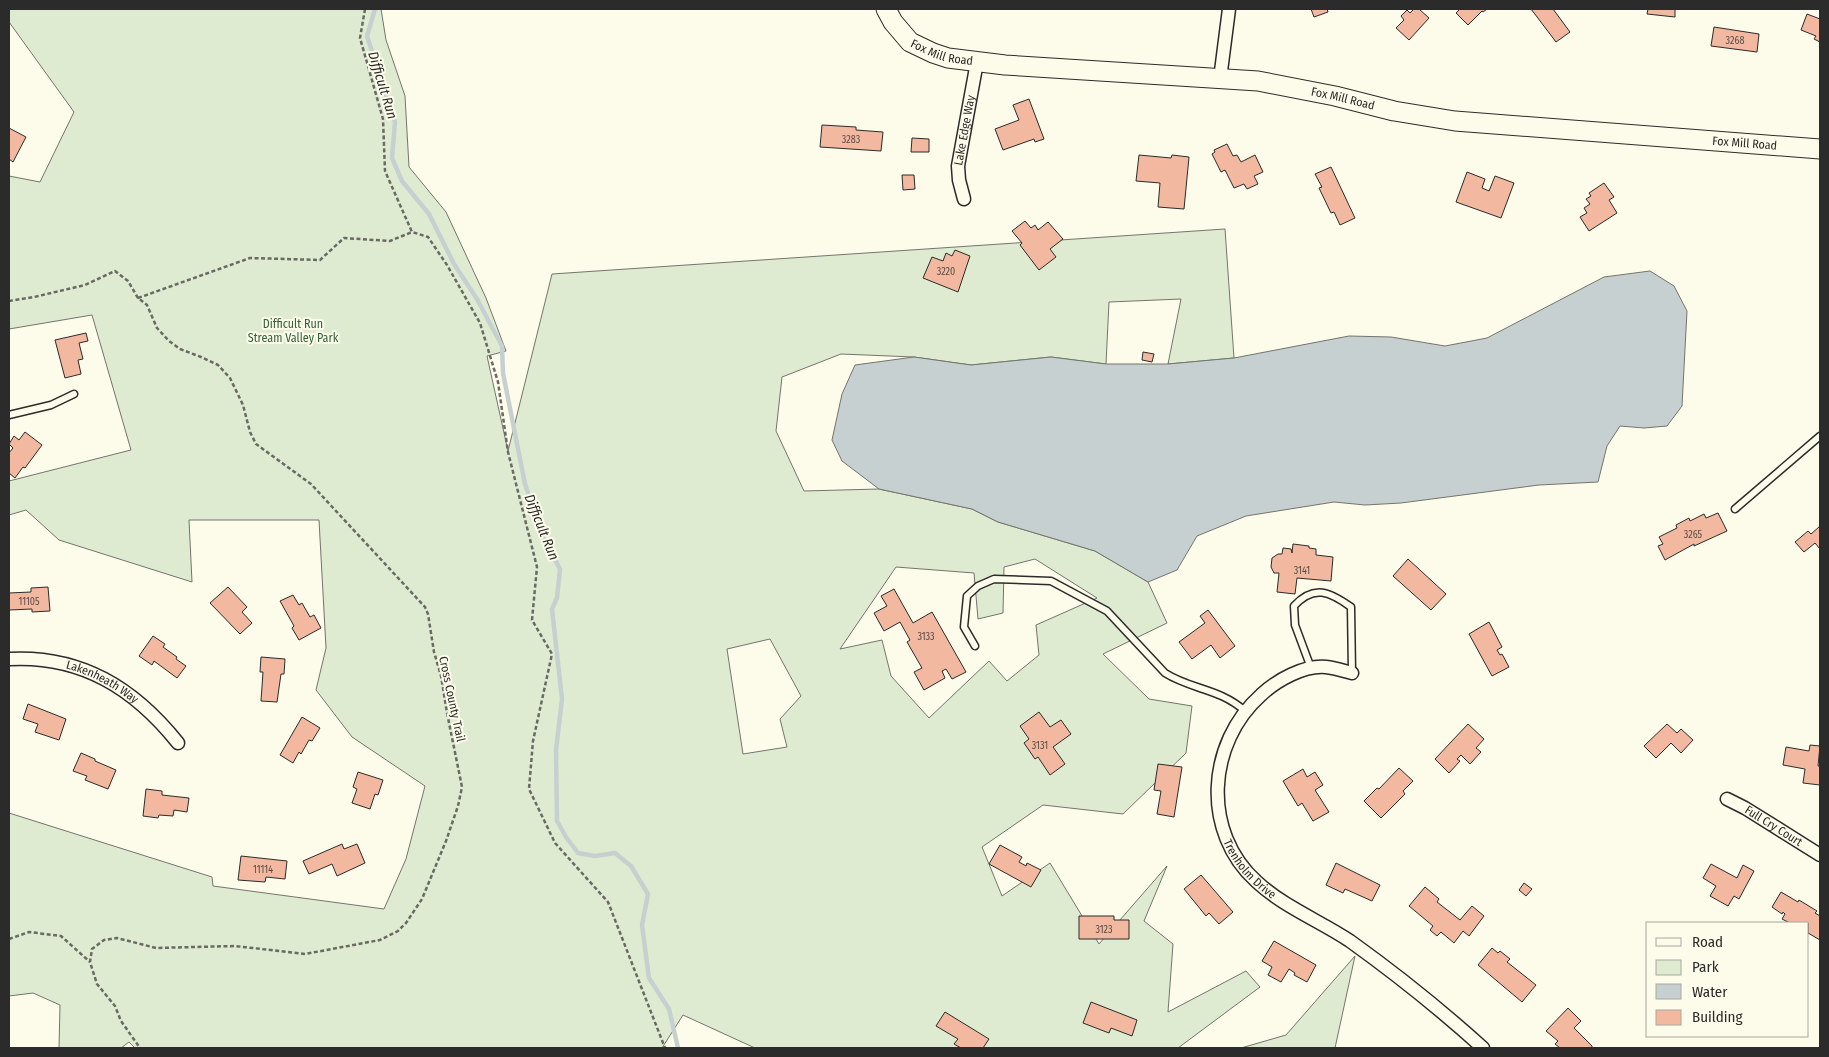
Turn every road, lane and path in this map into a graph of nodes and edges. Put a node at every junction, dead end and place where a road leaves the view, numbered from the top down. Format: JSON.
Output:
{"nodes":[{"id":1,"x":365,"y":9,"type":"edge"},
{"id":2,"x":886,"y":9,"type":"edge"},
{"id":3,"x":1229,"y":9,"type":"edge"},
{"id":4,"x":976,"y":62,"type":"junction"},
{"id":5,"x":1220,"y":79,"type":"junction"},
{"id":6,"x":1820,"y":149,"type":"edge"},
{"id":7,"x":964,"y":199,"type":"dead end"},
{"id":8,"x":412,"y":232,"type":"junction"},
{"id":9,"x":138,"y":298,"type":"junction"},
{"id":10,"x":9,"y":301,"type":"edge"},
{"id":11,"x":74,"y":394,"type":"dead end"},
{"id":12,"x":9,"y":415,"type":"edge"},
{"id":13,"x":1820,"y":436,"type":"edge"},
{"id":14,"x":1735,"y":509,"type":"dead end"},
{"id":15,"x":975,"y":646,"type":"dead end"},
{"id":16,"x":9,"y":659,"type":"edge"},
{"id":17,"x":1311,"y":668,"type":"junction"},
{"id":18,"x":1352,"y":673,"type":"joint"},
{"id":19,"x":1245,"y":711,"type":"junction"},
{"id":20,"x":178,"y":742,"type":"dead end"},
{"id":21,"x":1727,"y":799,"type":"dead end"},
{"id":22,"x":1820,"y":854,"type":"edge"},
{"id":23,"x":9,"y":939,"type":"edge"},
{"id":24,"x":90,"y":962,"type":"junction"},
{"id":25,"x":140,"y":1048,"type":"edge"},
{"id":26,"x":666,"y":1048,"type":"edge"},
{"id":27,"x":1482,"y":1048,"type":"edge"}],
"edges":[{"from":1,"to":8,"type":"path"},
{"from":2,"to":4,"type":"main road","name":"Fox Mill Road"},
{"from":3,"to":5,"type":"street"},
{"from":4,"to":5,"type":"main road","name":"Fox Mill Road"},
{"from":4,"to":7,"type":"street","name":"Lake Edge Way"},
{"from":5,"to":6,"type":"main road","name":"Fox Mill Road"},
{"from":8,"to":9,"type":"path"},
{"from":8,"to":26,"type":"path"},
{"from":9,"to":10,"type":"path","name":"Cross County Trail"},
{"from":9,"to":24,"type":"path","name":"Cross County Trail"},
{"from":11,"to":12,"type":"lane"},
{"from":13,"to":14,"type":"lane"},
{"from":15,"to":19,"type":"lane"},
{"from":16,"to":20,"type":"street","name":"Lakenheath Way"},
{"from":17,"to":18,"type":"street","name":"Trenholm Drive"},
{"from":17,"to":18,"type":"lane"},
{"from":17,"to":19,"type":"street","name":"Trenholm Drive"},
{"from":19,"to":27,"type":"street","name":"Trenholm Drive"},
{"from":21,"to":22,"type":"street","name":"Full Cry Court"},
{"from":23,"to":24,"type":"path"},
{"from":24,"to":25,"type":"path"}]}
